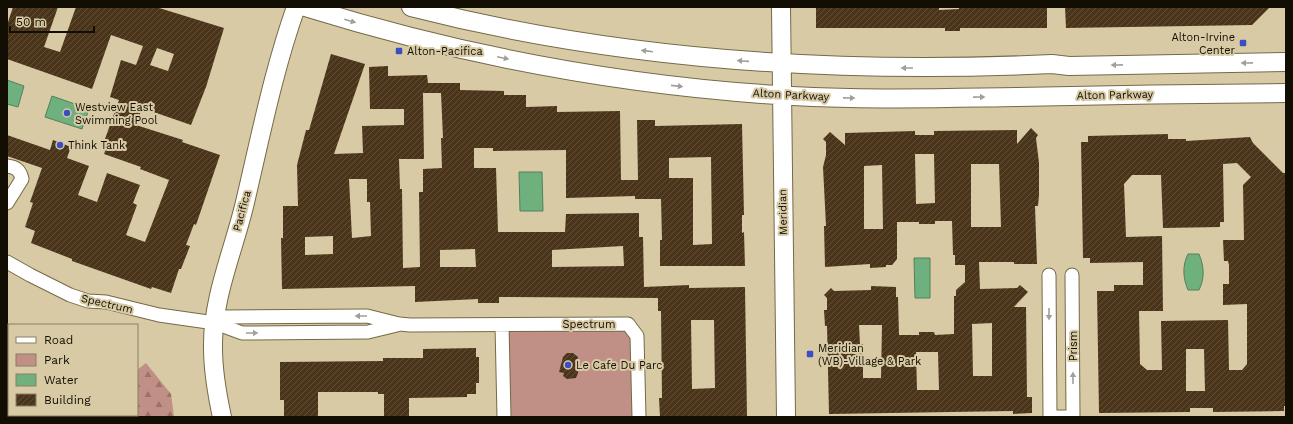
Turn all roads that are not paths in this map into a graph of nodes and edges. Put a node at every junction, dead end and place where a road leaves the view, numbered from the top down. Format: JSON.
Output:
{"nodes":[{"id":1,"x":296,"y":7,"type":"edge"},
{"id":2,"x":305,"y":7,"type":"edge"},
{"id":3,"x":411,"y":7,"type":"edge"},
{"id":4,"x":781,"y":7,"type":"edge"},
{"id":5,"x":1286,"y":62,"type":"edge"},
{"id":6,"x":781,"y":64,"type":"junction"},
{"id":7,"x":1286,"y":93,"type":"edge"},
{"id":8,"x":782,"y":94,"type":"junction"},
{"id":9,"x":7,"y":166,"type":"edge"},
{"id":10,"x":7,"y":203,"type":"edge"},
{"id":11,"x":7,"y":262,"type":"edge"},
{"id":12,"x":1072,"y":274,"type":"dead end"},
{"id":13,"x":1049,"y":275,"type":"dead end"},
{"id":14,"x":215,"y":322,"type":"junction"},
{"id":15,"x":502,"y":325,"type":"junction"},
{"id":16,"x":222,"y":417,"type":"edge"},
{"id":17,"x":504,"y":417,"type":"edge"},
{"id":18,"x":639,"y":417,"type":"edge"},
{"id":19,"x":786,"y":417,"type":"edge"},
{"id":20,"x":1050,"y":417,"type":"edge"},
{"id":21,"x":1057,"y":417,"type":"edge"},
{"id":22,"x":1069,"y":417,"type":"edge"},
{"id":23,"x":1073,"y":417,"type":"edge"}],
"edges":[{"from":1,"to":14,"type":"main road","name":"Pacifica"},
{"from":2,"to":8,"type":"main road","name":"Alton Parkway","one_way":true},
{"from":6,"to":3,"type":"main road","one_way":true},
{"from":4,"to":6,"type":"main road","name":"Meridian"},
{"from":5,"to":6,"type":"main road","one_way":true},
{"from":6,"to":8,"type":"main road","name":"Meridian"},
{"from":8,"to":7,"type":"main road","name":"Alton Parkway","one_way":true},
{"from":8,"to":19,"type":"main road","name":"Meridian"},
{"from":9,"to":10,"type":"street"},
{"from":11,"to":14,"type":"street","name":"Spectrum"},
{"from":23,"to":12,"type":"street","name":"Prism","one_way":true},
{"from":13,"to":20,"type":"street","one_way":true},
{"from":14,"to":15,"type":"street","name":"Spectrum"},
{"from":14,"to":16,"type":"main road","name":"Pacifica"},
{"from":15,"to":17,"type":"street"},
{"from":15,"to":18,"type":"street","name":"Spectrum"},
{"from":21,"to":22,"type":"street"}]}
